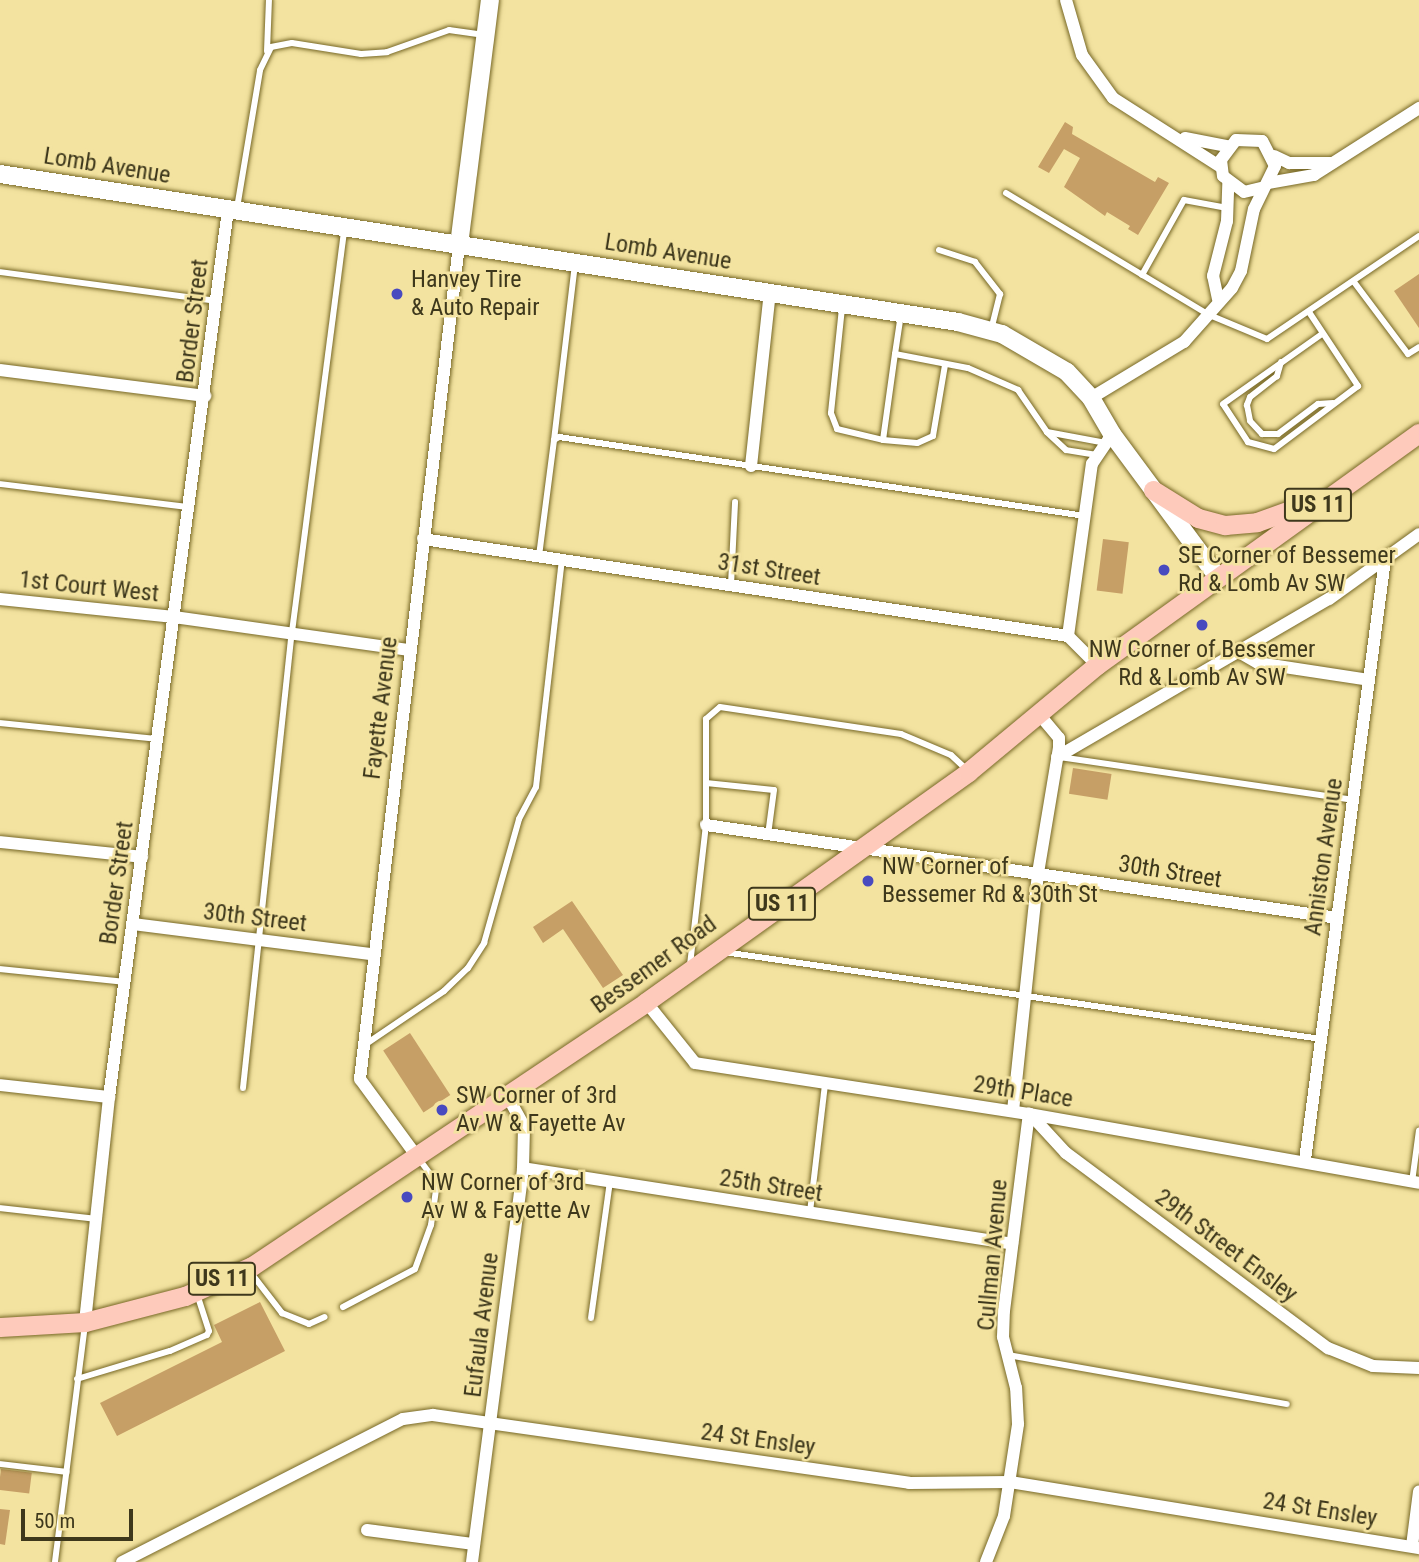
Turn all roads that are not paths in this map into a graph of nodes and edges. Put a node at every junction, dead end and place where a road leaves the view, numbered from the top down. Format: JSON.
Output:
{"nodes":[{"id":1,"x":269,"y":0,"type":"edge"},
{"id":2,"x":490,"y":0,"type":"edge"},
{"id":3,"x":1066,"y":0,"type":"edge"},
{"id":4,"x":485,"y":36,"type":"junction"},
{"id":5,"x":267,"y":51,"type":"junction"},
{"id":6,"x":1419,"y":108,"type":"edge"},
{"id":7,"x":1165,"y":132,"type":"junction"},
{"id":8,"x":1227,"y":146,"type":"junction"},
{"id":9,"x":1274,"y":156,"type":"junction"},
{"id":10,"x":1332,"y":163,"type":"junction"},
{"id":11,"x":1221,"y":167,"type":"junction"},
{"id":12,"x":0,"y":174,"type":"edge"},
{"id":13,"x":1228,"y":183,"type":"junction"},
{"id":14,"x":1265,"y":185,"type":"junction"},
{"id":15,"x":1006,"y":192,"type":"dead end"},
{"id":16,"x":1227,"y":208,"type":"junction"},
{"id":17,"x":232,"y":211,"type":"junction"},
{"id":18,"x":344,"y":227,"type":"junction"},
{"id":19,"x":1419,"y":236,"type":"edge"},
{"id":20,"x":459,"y":245,"type":"junction"},
{"id":21,"x":939,"y":250,"type":"dead end"},
{"id":22,"x":576,"y":262,"type":"junction"},
{"id":23,"x":0,"y":272,"type":"edge"},
{"id":24,"x":1142,"y":275,"type":"junction"},
{"id":25,"x":1354,"y":282,"type":"junction"},
{"id":26,"x":770,"y":292,"type":"junction"},
{"id":27,"x":1218,"y":299,"type":"junction"},
{"id":28,"x":216,"y":301,"type":"junction"},
{"id":29,"x":843,"y":304,"type":"junction"},
{"id":30,"x":1309,"y":312,"type":"junction"},
{"id":31,"x":901,"y":313,"type":"junction"},
{"id":32,"x":1207,"y":314,"type":"junction"},
{"id":33,"x":991,"y":331,"type":"junction"},
{"id":34,"x":1322,"y":334,"type":"junction"},
{"id":35,"x":1419,"y":347,"type":"edge"},
{"id":36,"x":895,"y":354,"type":"junction"},
{"id":37,"x":1281,"y":362,"type":"junction"},
{"id":38,"x":945,"y":365,"type":"junction"},
{"id":39,"x":0,"y":370,"type":"edge"},
{"id":40,"x":205,"y":396,"type":"junction"},
{"id":41,"x":1091,"y":398,"type":"junction"},
{"id":42,"x":1336,"y":403,"type":"junction"},
{"id":43,"x":1047,"y":432,"type":"junction"},
{"id":44,"x":1419,"y":433,"type":"edge"},
{"id":45,"x":1109,"y":439,"type":"junction"},
{"id":46,"x":554,"y":440,"type":"junction"},
{"id":47,"x":883,"y":440,"type":"junction"},
{"id":48,"x":1098,"y":456,"type":"junction"},
{"id":49,"x":751,"y":466,"type":"junction"},
{"id":50,"x":0,"y":484,"type":"edge"},
{"id":51,"x":1153,"y":490,"type":"junction"},
{"id":52,"x":1328,"y":497,"type":"junction"},
{"id":53,"x":736,"y":502,"type":"dead end"},
{"id":54,"x":189,"y":507,"type":"junction"},
{"id":55,"x":1085,"y":516,"type":"junction"},
{"id":56,"x":1419,"y":534,"type":"edge"},
{"id":57,"x":423,"y":539,"type":"junction"},
{"id":58,"x":539,"y":556,"type":"junction"},
{"id":59,"x":562,"y":560,"type":"junction"},
{"id":60,"x":1385,"y":560,"type":"junction"},
{"id":61,"x":1217,"y":576,"type":"junction"},
{"id":62,"x":731,"y":585,"type":"junction"},
{"id":63,"x":0,"y":599,"type":"edge"},
{"id":64,"x":174,"y":617,"type":"junction"},
{"id":65,"x":292,"y":632,"type":"junction"},
{"id":66,"x":1068,"y":636,"type":"junction"},
{"id":67,"x":410,"y":650,"type":"junction"},
{"id":68,"x":1239,"y":652,"type":"junction"},
{"id":69,"x":1097,"y":665,"type":"junction"},
{"id":70,"x":1369,"y":680,"type":"junction"},
{"id":71,"x":1039,"y":714,"type":"junction"},
{"id":72,"x":0,"y":723,"type":"edge"},
{"id":73,"x":158,"y":739,"type":"junction"},
{"id":74,"x":1057,"y":757,"type":"junction"},
{"id":75,"x":968,"y":772,"type":"junction"},
{"id":76,"x":706,"y":783,"type":"junction"},
{"id":77,"x":1354,"y":800,"type":"junction"},
{"id":78,"x":706,"y":825,"type":"junction"},
{"id":79,"x":768,"y":835,"type":"junction"},
{"id":80,"x":0,"y":842,"type":"edge"},
{"id":81,"x":859,"y":850,"type":"junction"},
{"id":82,"x":142,"y":857,"type":"junction"},
{"id":83,"x":1038,"y":873,"type":"junction"},
{"id":84,"x":1337,"y":918,"type":"junction"},
{"id":85,"x":133,"y":924,"type":"junction"},
{"id":86,"x":259,"y":940,"type":"junction"},
{"id":87,"x":715,"y":951,"type":"junction"},
{"id":88,"x":372,"y":954,"type":"junction"},
{"id":89,"x":0,"y":969,"type":"edge"},
{"id":90,"x":689,"y":969,"type":"junction"},
{"id":91,"x":125,"y":982,"type":"junction"},
{"id":92,"x":1025,"y":995,"type":"junction"},
{"id":93,"x":646,"y":1002,"type":"junction"},
{"id":94,"x":1321,"y":1039,"type":"junction"},
{"id":95,"x":362,"y":1046,"type":"junction"},
{"id":96,"x":825,"y":1082,"type":"junction"},
{"id":97,"x":0,"y":1085,"type":"edge"},
{"id":98,"x":243,"y":1088,"type":"dead end"},
{"id":99,"x":109,"y":1097,"type":"junction"},
{"id":100,"x":508,"y":1097,"type":"junction"},
{"id":101,"x":1013,"y":1111,"type":"junction"},
{"id":102,"x":1029,"y":1114,"type":"junction"},
{"id":103,"x":1419,"y":1130,"type":"edge"},
{"id":104,"x":418,"y":1158,"type":"junction"},
{"id":105,"x":1305,"y":1160,"type":"junction"},
{"id":106,"x":523,"y":1168,"type":"junction"},
{"id":107,"x":610,"y":1181,"type":"junction"},
{"id":108,"x":1415,"y":1182,"type":"edge"},
{"id":109,"x":0,"y":1208,"type":"edge"},
{"id":110,"x":810,"y":1213,"type":"junction"},
{"id":111,"x":96,"y":1219,"type":"junction"},
{"id":112,"x":1012,"y":1244,"type":"junction"},
{"id":113,"x":247,"y":1268,"type":"junction"},
{"id":114,"x":196,"y":1291,"type":"junction"},
{"id":115,"x":343,"y":1307,"type":"dead end"},
{"id":116,"x":324,"y":1317,"type":"dead end"},
{"id":117,"x":591,"y":1318,"type":"dead end"},
{"id":118,"x":85,"y":1322,"type":"junction"},
{"id":119,"x":0,"y":1327,"type":"edge"},
{"id":120,"x":1008,"y":1354,"type":"junction"},
{"id":121,"x":1419,"y":1368,"type":"edge"},
{"id":122,"x":77,"y":1378,"type":"junction"},
{"id":123,"x":1287,"y":1404,"type":"dead end"},
{"id":124,"x":491,"y":1422,"type":"junction"},
{"id":125,"x":0,"y":1464,"type":"edge"},
{"id":126,"x":67,"y":1472,"type":"junction"},
{"id":127,"x":1010,"y":1482,"type":"junction"},
{"id":128,"x":1419,"y":1491,"type":"edge"},
{"id":129,"x":367,"y":1530,"type":"dead end"},
{"id":130,"x":474,"y":1544,"type":"junction"},
{"id":131,"x":1415,"y":1547,"type":"edge"},
{"id":132,"x":55,"y":1562,"type":"edge"},
{"id":133,"x":122,"y":1562,"type":"edge"},
{"id":134,"x":471,"y":1562,"type":"edge"},
{"id":135,"x":986,"y":1562,"type":"edge"}],
"edges":[{"from":1,"to":5,"type":"lane"},
{"from":2,"to":4,"type":"main road"},
{"from":3,"to":7,"type":"street"},
{"from":4,"to":5,"type":"lane"},
{"from":4,"to":20,"type":"main road"},
{"from":5,"to":17,"type":"lane"},
{"from":6,"to":10,"type":"street"},
{"from":7,"to":8,"type":"street"},
{"from":7,"to":11,"type":"street"},
{"from":8,"to":9,"type":"street"},
{"from":8,"to":11,"type":"street"},
{"from":9,"to":10,"type":"street"},
{"from":9,"to":14,"type":"street"},
{"from":10,"to":14,"type":"street"},
{"from":11,"to":13,"type":"street"},
{"from":12,"to":17,"type":"main road","name":"Lomb Avenue"},
{"from":13,"to":14,"type":"street"},
{"from":13,"to":16,"type":"street"},
{"from":14,"to":27,"type":"street"},
{"from":15,"to":24,"type":"lane"},
{"from":16,"to":24,"type":"lane"},
{"from":16,"to":27,"type":"street"},
{"from":17,"to":18,"type":"main road","name":"Lomb Avenue"},
{"from":17,"to":28,"type":"street","name":"Border Street"},
{"from":18,"to":20,"type":"main road","name":"Lomb Avenue"},
{"from":18,"to":65,"type":"lane"},
{"from":19,"to":25,"type":"lane"},
{"from":20,"to":22,"type":"main road","name":"Lomb Avenue"},
{"from":20,"to":57,"type":"street","name":"Fayette Avenue"},
{"from":21,"to":33,"type":"lane"},
{"from":22,"to":26,"type":"main road","name":"Lomb Avenue"},
{"from":22,"to":46,"type":"lane"},
{"from":23,"to":28,"type":"lane"},
{"from":24,"to":32,"type":"lane"},
{"from":25,"to":30,"type":"lane"},
{"from":25,"to":35,"type":"lane"},
{"from":26,"to":29,"type":"main road","name":"Lomb Avenue"},
{"from":26,"to":49,"type":"street"},
{"from":27,"to":32,"type":"street"},
{"from":28,"to":40,"type":"street","name":"Border Street"},
{"from":29,"to":31,"type":"main road","name":"Lomb Avenue"},
{"from":29,"to":47,"type":"lane"},
{"from":30,"to":32,"type":"lane"},
{"from":30,"to":34,"type":"lane"},
{"from":31,"to":33,"type":"main road","name":"Lomb Avenue"},
{"from":31,"to":36,"type":"lane"},
{"from":32,"to":41,"type":"street"},
{"from":33,"to":41,"type":"main road","name":"Lomb Avenue"},
{"from":34,"to":37,"type":"lane"},
{"from":34,"to":42,"type":"lane"},
{"from":36,"to":38,"type":"lane"},
{"from":36,"to":47,"type":"lane"},
{"from":37,"to":42,"type":"lane"},
{"from":37,"to":42,"type":"lane"},
{"from":38,"to":43,"type":"lane"},
{"from":38,"to":47,"type":"lane"},
{"from":39,"to":40,"type":"street"},
{"from":40,"to":54,"type":"street","name":"Border Street"},
{"from":41,"to":45,"type":"main road","name":"Lomb Avenue"},
{"from":43,"to":45,"type":"lane"},
{"from":43,"to":48,"type":"lane"},
{"from":44,"to":52,"type":"main road","name":"Bessemer Road","number":"US 11"},
{"from":45,"to":48,"type":"street"},
{"from":45,"to":51,"type":"main road","name":"Lomb Avenue"},
{"from":46,"to":49,"type":"lane"},
{"from":46,"to":58,"type":"lane"},
{"from":48,"to":55,"type":"street"},
{"from":49,"to":55,"type":"lane"},
{"from":50,"to":54,"type":"lane"},
{"from":51,"to":52,"type":"main road"},
{"from":51,"to":61,"type":"main road","name":"Lomb Avenue"},
{"from":52,"to":61,"type":"main road","name":"Bessemer Road","number":"US 11"},
{"from":53,"to":62,"type":"lane"},
{"from":54,"to":64,"type":"street","name":"Border Street"},
{"from":55,"to":66,"type":"street"},
{"from":56,"to":60,"type":"street"},
{"from":57,"to":58,"type":"street","name":"31st Street"},
{"from":57,"to":67,"type":"street","name":"Fayette Avenue"},
{"from":58,"to":59,"type":"street","name":"31st Street"},
{"from":59,"to":62,"type":"street","name":"31st Street"},
{"from":59,"to":95,"type":"lane"},
{"from":60,"to":68,"type":"street"},
{"from":60,"to":70,"type":"street","name":"Anniston Avenue"},
{"from":61,"to":69,"type":"main road","name":"Bessemer Road","number":"US 11"},
{"from":62,"to":66,"type":"street","name":"31st Street"},
{"from":63,"to":64,"type":"street","name":"1st Court West"},
{"from":64,"to":65,"type":"street"},
{"from":64,"to":73,"type":"street","name":"Border Street"},
{"from":65,"to":67,"type":"street"},
{"from":65,"to":86,"type":"lane"},
{"from":66,"to":69,"type":"street"},
{"from":67,"to":88,"type":"street","name":"Fayette Avenue"},
{"from":68,"to":70,"type":"street"},
{"from":68,"to":74,"type":"street"},
{"from":69,"to":71,"type":"main road","name":"Bessemer Road","number":"US 11"},
{"from":70,"to":77,"type":"street","name":"Anniston Avenue"},
{"from":71,"to":74,"type":"street"},
{"from":71,"to":75,"type":"main road","name":"Bessemer Road","number":"US 11"},
{"from":72,"to":73,"type":"lane"},
{"from":73,"to":82,"type":"street","name":"Border Street"},
{"from":74,"to":77,"type":"lane"},
{"from":74,"to":83,"type":"street"},
{"from":75,"to":76,"type":"lane"},
{"from":75,"to":81,"type":"main road","name":"Bessemer Road","number":"US 11"},
{"from":76,"to":78,"type":"lane"},
{"from":76,"to":79,"type":"lane"},
{"from":77,"to":84,"type":"street","name":"Anniston Avenue"},
{"from":78,"to":79,"type":"street","name":"30th Street"},
{"from":78,"to":90,"type":"lane"},
{"from":79,"to":81,"type":"street","name":"30th Street"},
{"from":80,"to":82,"type":"street"},
{"from":81,"to":83,"type":"street","name":"30th Street"},
{"from":81,"to":87,"type":"main road","name":"Bessemer Road","number":"US 11"},
{"from":82,"to":85,"type":"street","name":"Border Street"},
{"from":83,"to":84,"type":"street","name":"30th Street"},
{"from":83,"to":92,"type":"street"},
{"from":84,"to":94,"type":"street","name":"Anniston Avenue"},
{"from":85,"to":86,"type":"street","name":"30th Street"},
{"from":85,"to":91,"type":"street","name":"Border Street"},
{"from":86,"to":88,"type":"street","name":"30th Street"},
{"from":86,"to":98,"type":"lane"},
{"from":87,"to":90,"type":"main road","name":"Bessemer Road","number":"US 11"},
{"from":87,"to":92,"type":"lane"},
{"from":88,"to":95,"type":"street","name":"Fayette Avenue"},
{"from":89,"to":91,"type":"lane"},
{"from":90,"to":93,"type":"main road","name":"Bessemer Road","number":"US 11"},
{"from":91,"to":99,"type":"street","name":"Border Street"},
{"from":92,"to":94,"type":"lane"},
{"from":92,"to":101,"type":"street"},
{"from":93,"to":96,"type":"street","name":"29th Place"},
{"from":93,"to":100,"type":"main road","name":"Bessemer Road","number":"US 11"},
{"from":94,"to":105,"type":"street","name":"Anniston Avenue"},
{"from":95,"to":104,"type":"street","name":"Fayette Avenue"},
{"from":96,"to":101,"type":"street","name":"29th Place"},
{"from":96,"to":110,"type":"lane"},
{"from":97,"to":99,"type":"street"},
{"from":99,"to":111,"type":"street","name":"Border Street"},
{"from":100,"to":104,"type":"main road","name":"Bessemer Road","number":"US 11"},
{"from":100,"to":106,"type":"street","name":"Eufaula Avenue"},
{"from":101,"to":102,"type":"street","name":"29th Place"},
{"from":102,"to":105,"type":"street","name":"29th Place"},
{"from":102,"to":112,"type":"street","name":"Cullman Avenue"},
{"from":102,"to":121,"type":"street","name":"29th Street Ensley"},
{"from":103,"to":108,"type":"lane"},
{"from":104,"to":113,"type":"main road","name":"Bessemer Road","number":"US 11"},
{"from":104,"to":115,"type":"lane"},
{"from":105,"to":108,"type":"street","name":"29th Place"},
{"from":106,"to":107,"type":"street","name":"25th Street"},
{"from":106,"to":124,"type":"street","name":"Eufaula Avenue"},
{"from":107,"to":110,"type":"street","name":"25th Street"},
{"from":107,"to":117,"type":"lane"},
{"from":109,"to":111,"type":"lane"},
{"from":110,"to":112,"type":"street","name":"25th Street"},
{"from":111,"to":118,"type":"street","name":"Border Street"},
{"from":112,"to":120,"type":"street","name":"Cullman Avenue"},
{"from":113,"to":114,"type":"main road","name":"Bessemer Road","number":"US 11"},
{"from":113,"to":116,"type":"lane"},
{"from":114,"to":118,"type":"main road","name":"Bessemer Road","number":"US 11"},
{"from":114,"to":122,"type":"lane"},
{"from":118,"to":119,"type":"main road","number":"US 11"},
{"from":118,"to":122,"type":"lane","name":"Border Street"},
{"from":120,"to":123,"type":"lane"},
{"from":120,"to":127,"type":"street","name":"Cullman Avenue"},
{"from":122,"to":126,"type":"lane","name":"Border Street"},
{"from":124,"to":127,"type":"street","name":"24 St Ensley"},
{"from":124,"to":130,"type":"street","name":"Eufaula Avenue"},
{"from":124,"to":133,"type":"street","name":"24 St Ensley"},
{"from":125,"to":126,"type":"lane"},
{"from":126,"to":132,"type":"lane","name":"Border Street"},
{"from":127,"to":131,"type":"street","name":"24 St Ensley"},
{"from":127,"to":135,"type":"street","name":"Cullman Avenue"},
{"from":128,"to":131,"type":"street"},
{"from":129,"to":130,"type":"street"},
{"from":130,"to":134,"type":"street","name":"Eufaula Avenue"}]}
